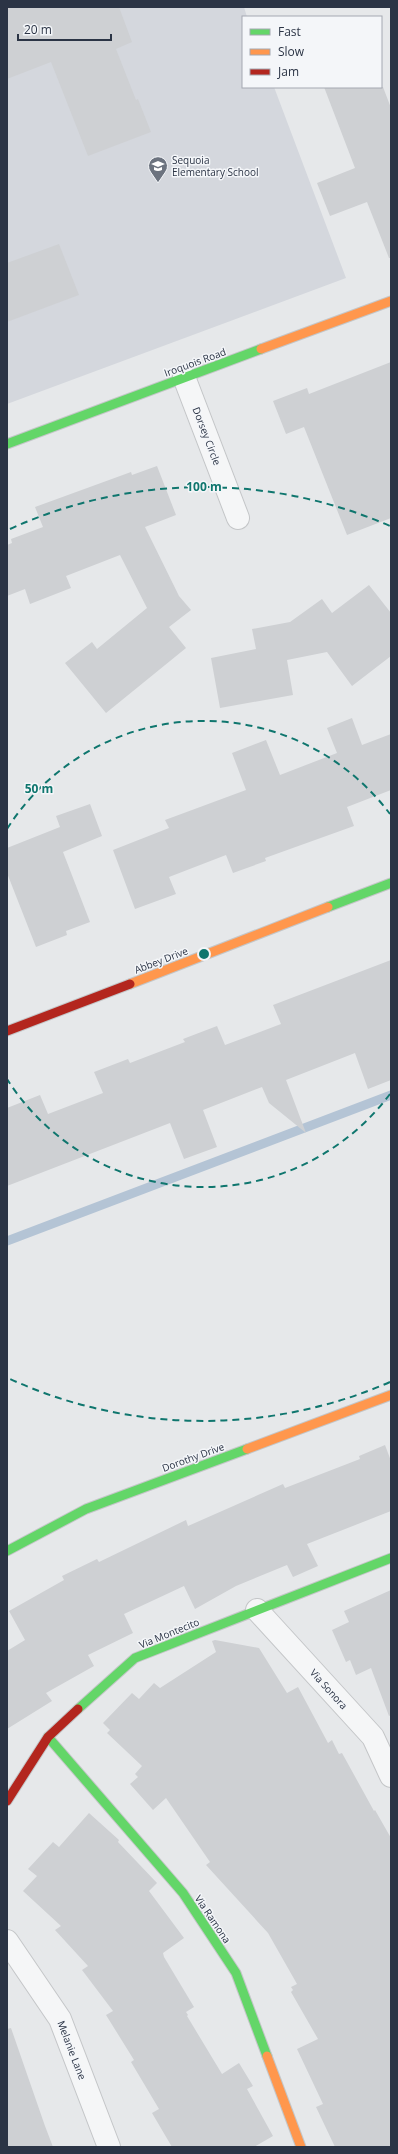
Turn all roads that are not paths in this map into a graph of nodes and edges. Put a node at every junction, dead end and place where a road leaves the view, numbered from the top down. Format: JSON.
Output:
{"nodes":[{"id":1,"x":391,"y":301,"type":"edge"},
{"id":2,"x":184,"y":377,"type":"junction"},
{"id":3,"x":7,"y":444,"type":"edge"},
{"id":4,"x":238,"y":518,"type":"dead end"},
{"id":5,"x":391,"y":883,"type":"edge"},
{"id":6,"x":7,"y":1031,"type":"edge"},
{"id":7,"x":391,"y":1395,"type":"edge"},
{"id":8,"x":7,"y":1551,"type":"edge"},
{"id":9,"x":391,"y":1558,"type":"edge"},
{"id":10,"x":257,"y":1610,"type":"junction"},
{"id":11,"x":48,"y":1737,"type":"junction"},
{"id":12,"x":391,"y":1776,"type":"edge"},
{"id":13,"x":7,"y":1801,"type":"edge"},
{"id":14,"x":7,"y":1941,"type":"edge"},
{"id":15,"x":108,"y":2147,"type":"edge"},
{"id":16,"x":301,"y":2147,"type":"edge"}],
"edges":[{"from":1,"to":2,"type":"street","name":"Iroquois Road"},
{"from":2,"to":3,"type":"street","name":"Iroquois Road"},
{"from":2,"to":4,"type":"street","name":"Dorsey Circle"},
{"from":5,"to":6,"type":"street","name":"Abbey Drive"},
{"from":7,"to":8,"type":"street","name":"Dorothy Drive"},
{"from":9,"to":10,"type":"street","name":"Via Montecito"},
{"from":10,"to":11,"type":"street","name":"Via Montecito"},
{"from":10,"to":12,"type":"street","name":"Via Sonora"},
{"from":11,"to":13,"type":"street","name":"Via Montecito"},
{"from":11,"to":16,"type":"street","name":"Via Ramona"},
{"from":14,"to":15,"type":"street","name":"Melanie Lane"}]}
